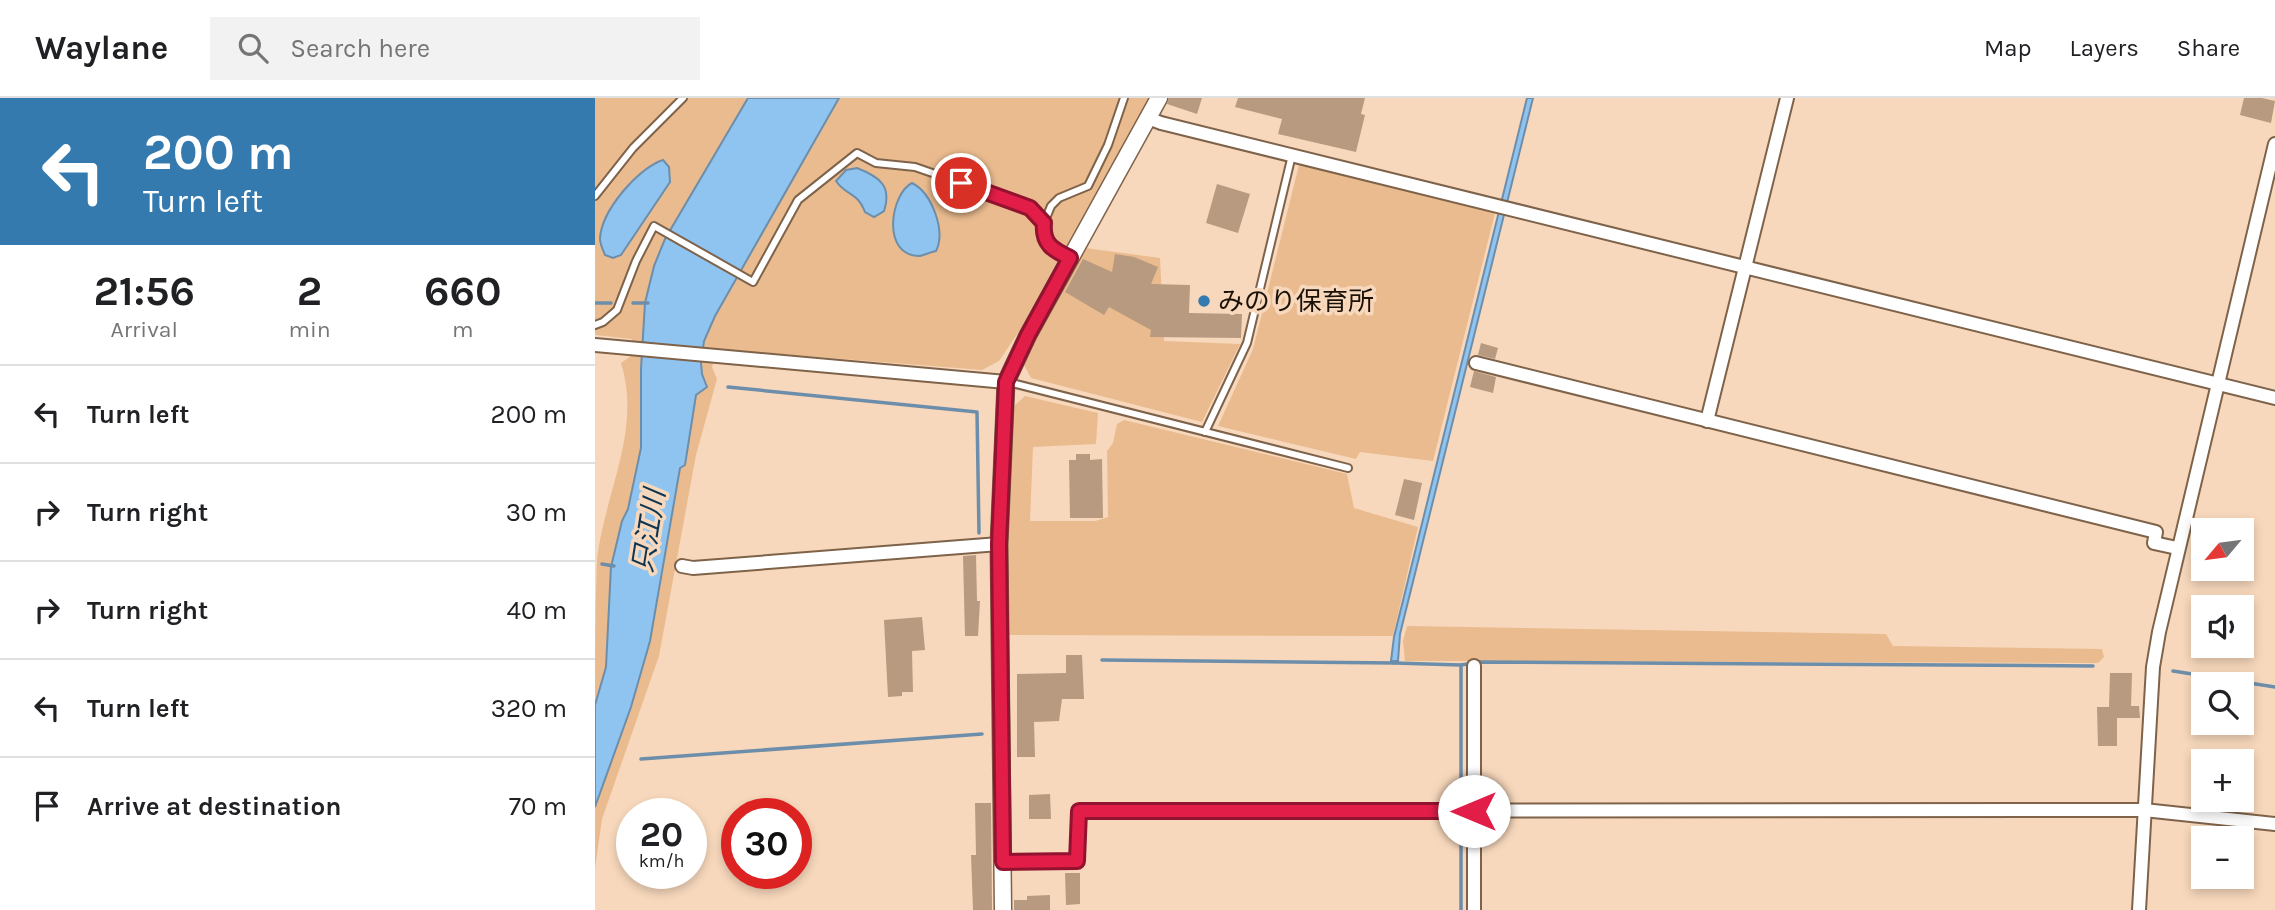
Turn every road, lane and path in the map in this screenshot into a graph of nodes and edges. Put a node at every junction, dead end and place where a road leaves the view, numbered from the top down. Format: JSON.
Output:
{"nodes":[{"id":1,"x":683,"y":98,"type":"edge"},
{"id":2,"x":1124,"y":98,"type":"edge"},
{"id":3,"x":1159,"y":98,"type":"edge"},
{"id":4,"x":1787,"y":98,"type":"edge"},
{"id":5,"x":1148,"y":118,"type":"junction"},
{"id":6,"x":2275,"y":144,"type":"edge"},
{"id":7,"x":1292,"y":155,"type":"junction"},
{"id":8,"x":595,"y":196,"type":"edge"},
{"id":9,"x":1044,"y":223,"type":"junction"},
{"id":10,"x":1070,"y":258,"type":"junction"},
{"id":11,"x":1745,"y":267,"type":"junction"},
{"id":12,"x":595,"y":325,"type":"edge"},
{"id":13,"x":595,"y":345,"type":"edge"},
{"id":14,"x":1476,"y":363,"type":"dead end"},
{"id":15,"x":1006,"y":382,"type":"junction"},
{"id":16,"x":2218,"y":384,"type":"junction"},
{"id":17,"x":2275,"y":398,"type":"edge"},
{"id":18,"x":1707,"y":421,"type":"junction"},
{"id":19,"x":1205,"y":432,"type":"junction"},
{"id":20,"x":1347,"y":468,"type":"dead end"},
{"id":21,"x":999,"y":544,"type":"junction"},
{"id":22,"x":2177,"y":548,"type":"junction"},
{"id":23,"x":682,"y":566,"type":"dead end"},
{"id":24,"x":1474,"y":666,"type":"dead end"},
{"id":25,"x":2144,"y":810,"type":"junction"},
{"id":26,"x":1474,"y":811,"type":"junction"},
{"id":27,"x":2275,"y":824,"type":"edge"},
{"id":28,"x":1003,"y":862,"type":"junction"},
{"id":29,"x":1003,"y":910,"type":"edge"},
{"id":30,"x":1475,"y":910,"type":"edge"},
{"id":31,"x":2139,"y":910,"type":"edge"}],
"edges":[{"from":1,"to":8,"type":"lane"},
{"from":2,"to":9,"type":"lane"},
{"from":3,"to":5,"type":"street"},
{"from":4,"to":11,"type":"street"},
{"from":5,"to":7,"type":"street"},
{"from":5,"to":10,"type":"street"},
{"from":6,"to":16,"type":"street"},
{"from":7,"to":11,"type":"street"},
{"from":7,"to":19,"type":"lane"},
{"from":9,"to":10,"type":"lane"},
{"from":9,"to":12,"type":"lane"},
{"from":10,"to":15,"type":"street"},
{"from":11,"to":16,"type":"street"},
{"from":11,"to":18,"type":"street"},
{"from":13,"to":15,"type":"street"},
{"from":14,"to":18,"type":"street"},
{"from":15,"to":19,"type":"lane"},
{"from":15,"to":21,"type":"street"},
{"from":16,"to":17,"type":"street"},
{"from":16,"to":22,"type":"street"},
{"from":18,"to":22,"type":"street"},
{"from":19,"to":20,"type":"lane"},
{"from":21,"to":23,"type":"street"},
{"from":21,"to":28,"type":"street"},
{"from":22,"to":25,"type":"street"},
{"from":24,"to":26,"type":"street"},
{"from":25,"to":26,"type":"street"},
{"from":25,"to":27,"type":"street"},
{"from":25,"to":31,"type":"street"},
{"from":26,"to":28,"type":"street"},
{"from":26,"to":30,"type":"street"},
{"from":28,"to":29,"type":"street"}]}
